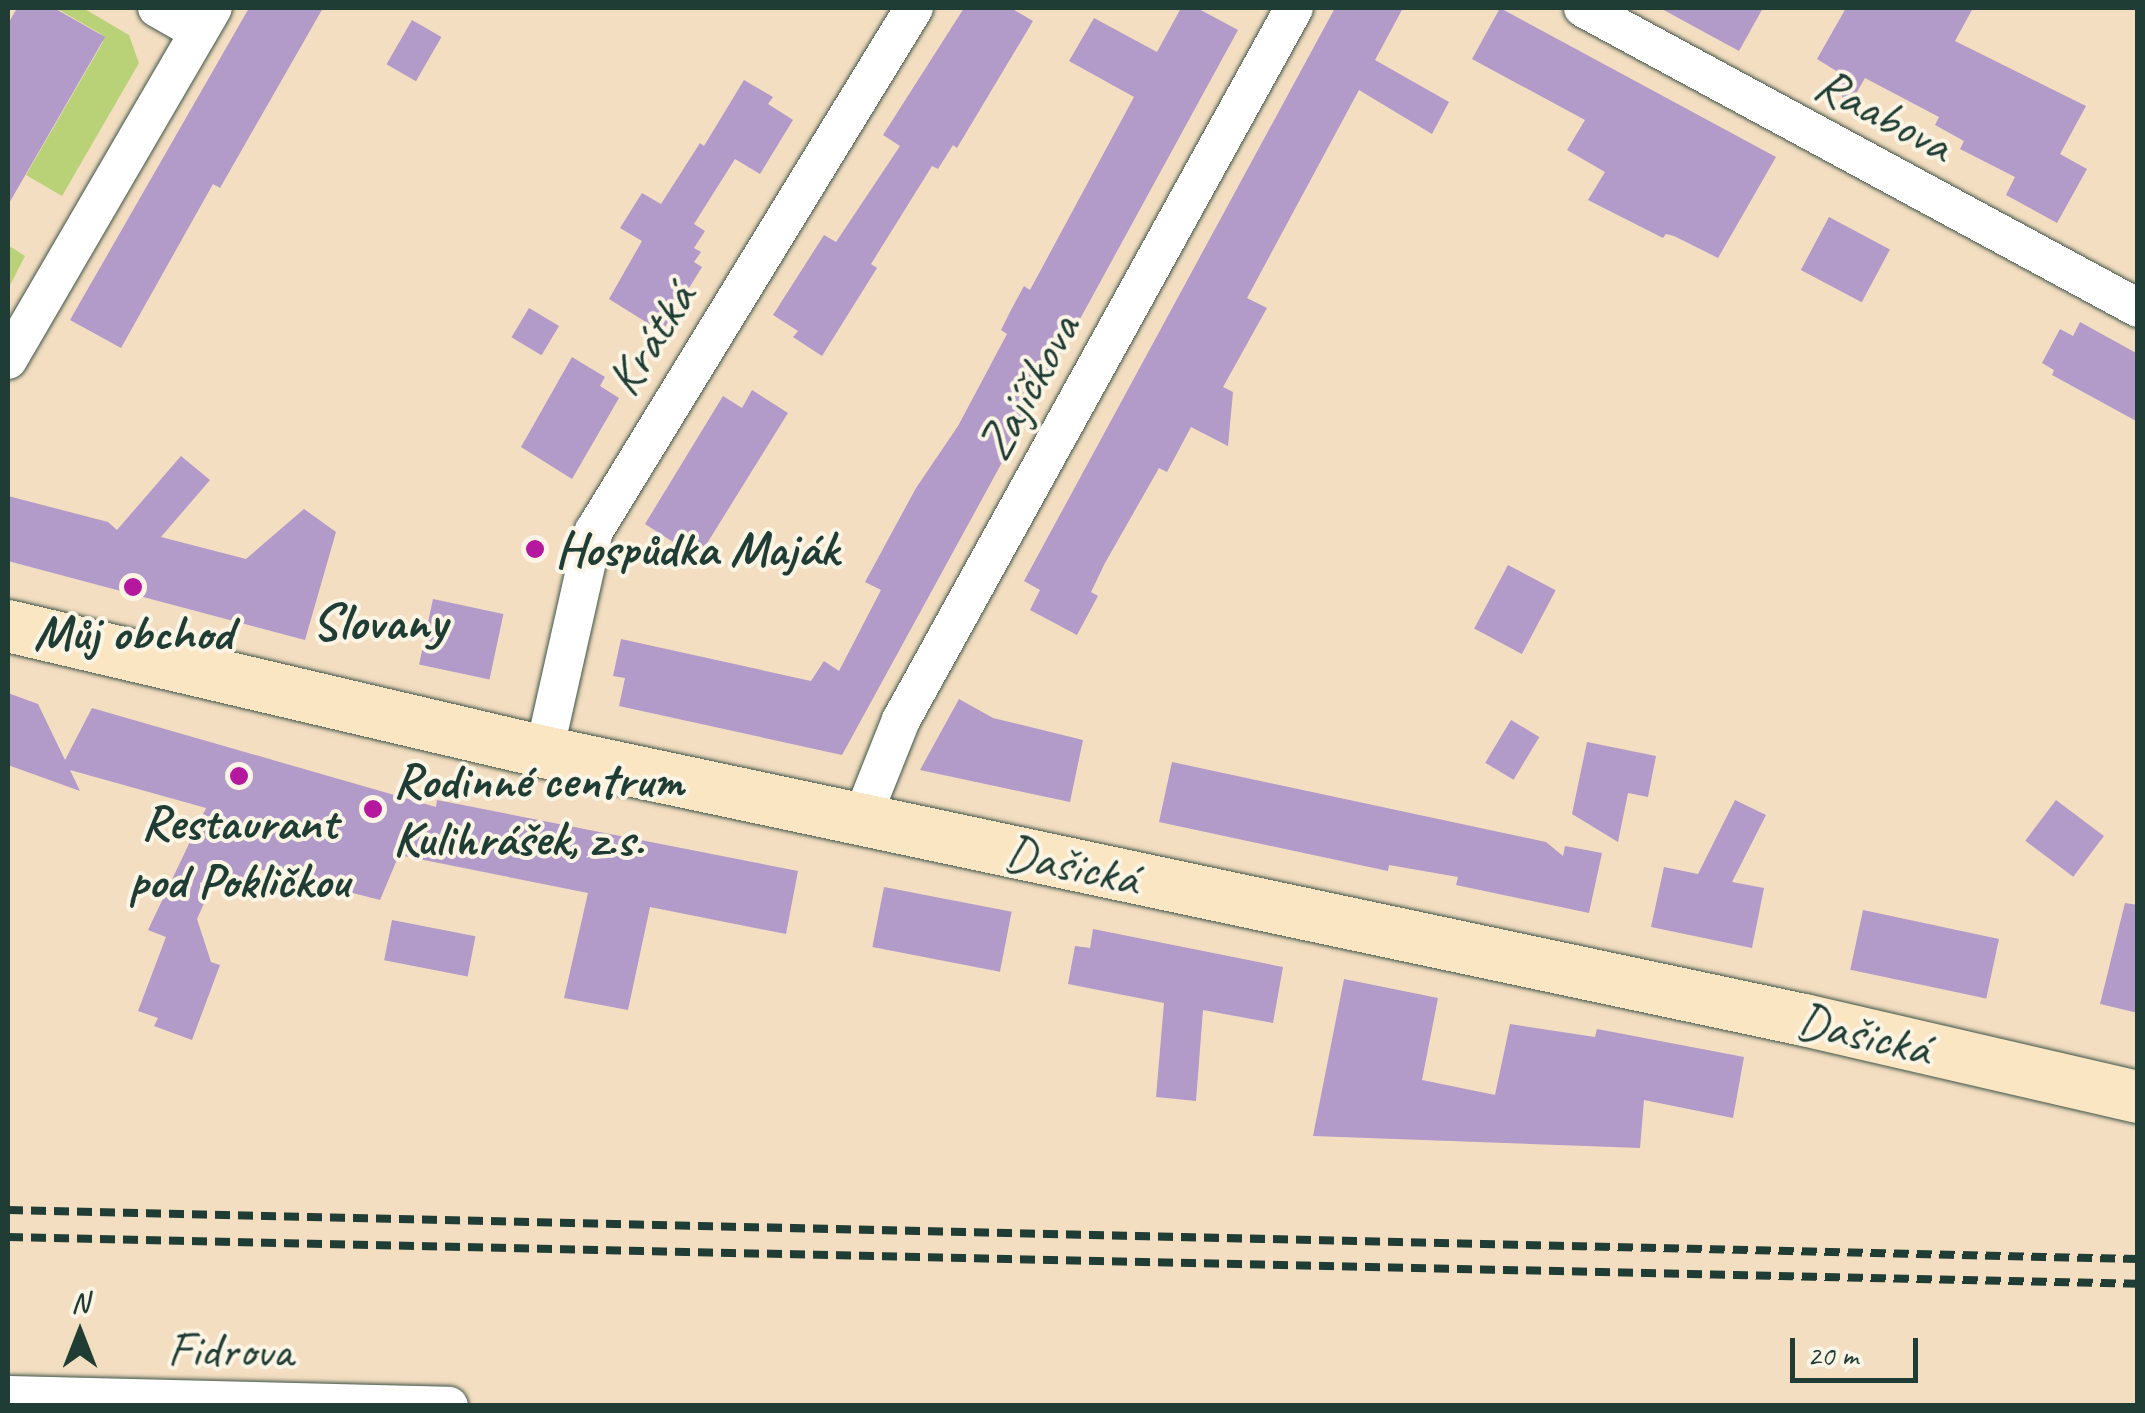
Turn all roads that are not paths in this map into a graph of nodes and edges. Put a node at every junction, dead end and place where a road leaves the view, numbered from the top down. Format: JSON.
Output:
{"nodes":[{"id":1,"x":156,"y":8,"type":"edge"},
{"id":2,"x":914,"y":8,"type":"edge"},
{"id":3,"x":1294,"y":8,"type":"edge"},
{"id":4,"x":1583,"y":8,"type":"edge"},
{"id":5,"x":206,"y":20,"type":"edge"},
{"id":6,"x":2138,"y":308,"type":"edge"},
{"id":7,"x":8,"y":360,"type":"edge"},
{"id":8,"x":8,"y":626,"type":"edge"},
{"id":9,"x":544,"y":752,"type":"junction"},
{"id":10,"x":861,"y":820,"type":"junction"},
{"id":11,"x":2138,"y":1097,"type":"edge"},
{"id":12,"x":26,"y":1399,"type":"edge"},
{"id":13,"x":449,"y":1406,"type":"edge"}],
"edges":[{"from":1,"to":5,"type":"street"},
{"from":2,"to":9,"type":"street","name":"Krátká"},
{"from":3,"to":10,"type":"street","name":"Zajíčkova"},
{"from":4,"to":6,"type":"street","name":"Raabova"},
{"from":5,"to":7,"type":"street"},
{"from":8,"to":9,"type":"main road","name":"Dašická"},
{"from":9,"to":10,"type":"main road","name":"Dašická"},
{"from":10,"to":11,"type":"main road","name":"Dašická"},
{"from":12,"to":13,"type":"street","name":"Fidrova"}]}
